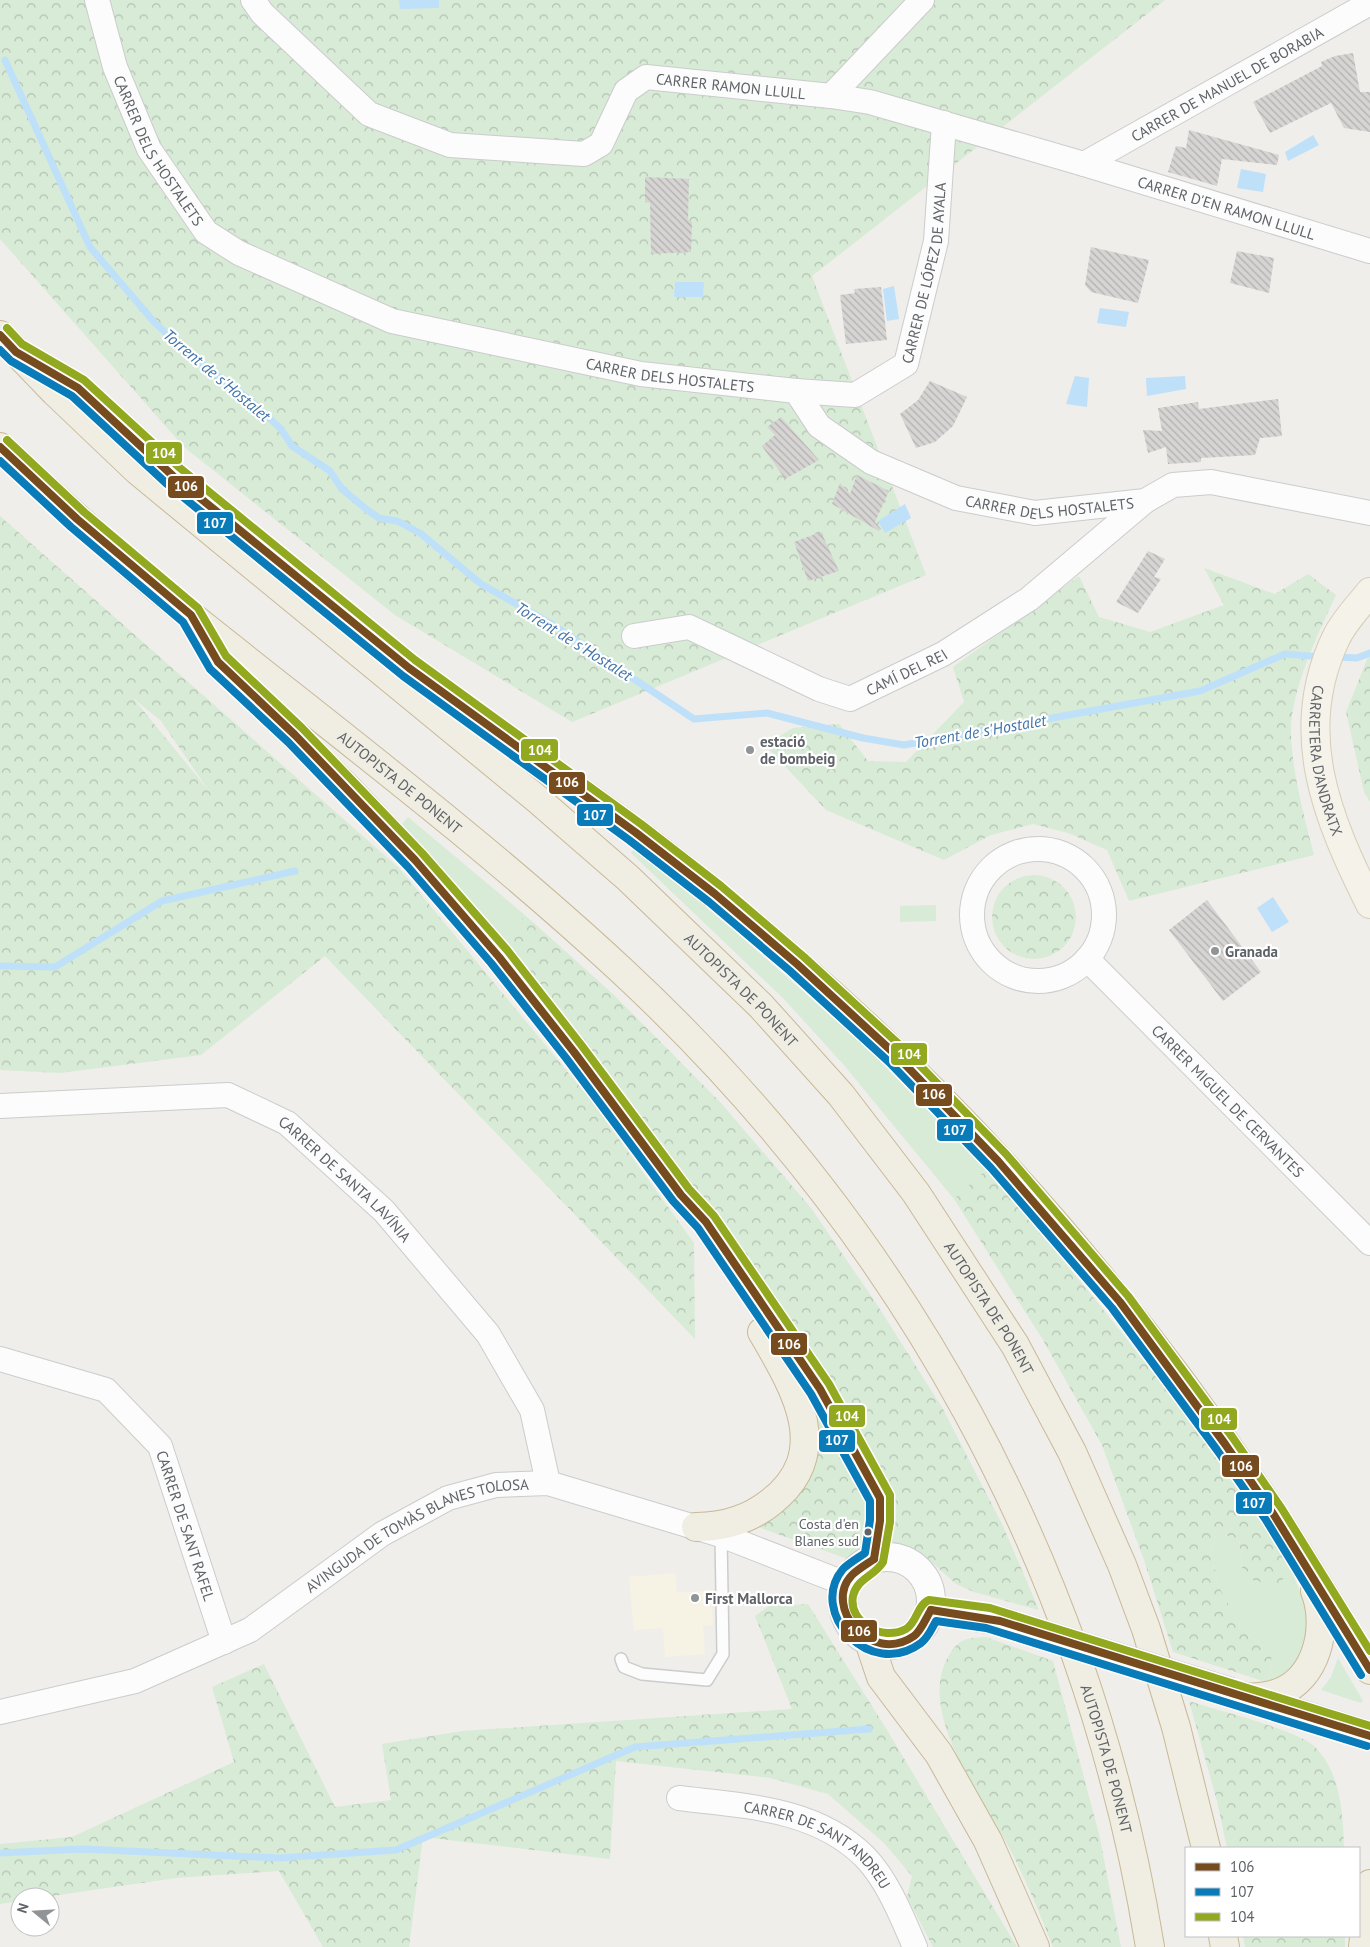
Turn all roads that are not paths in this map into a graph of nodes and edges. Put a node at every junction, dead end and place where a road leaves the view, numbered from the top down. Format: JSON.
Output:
{"nodes":[{"id":1,"x":97,"y":0,"type":"edge"},
{"id":2,"x":253,"y":0,"type":"edge"},
{"id":3,"x":922,"y":0,"type":"edge"},
{"id":4,"x":1370,"y":2,"type":"edge"},
{"id":5,"x":830,"y":96,"type":"junction"},
{"id":6,"x":944,"y":123,"type":"junction"},
{"id":7,"x":1084,"y":164,"type":"junction"},
{"id":8,"x":1370,"y":251,"type":"edge"},
{"id":9,"x":8,"y":343,"type":"edge"},
{"id":10,"x":796,"y":391,"type":"junction"},
{"id":11,"x":0,"y":446,"type":"edge"},
{"id":12,"x":1145,"y":501,"type":"junction"},
{"id":13,"x":1370,"y":513,"type":"edge"},
{"id":14,"x":1370,"y":592,"type":"edge"},
{"id":15,"x":191,"y":615,"type":"junction"},
{"id":16,"x":634,"y":636,"type":"dead end"},
{"id":17,"x":1370,"y":904,"type":"edge"},
{"id":18,"x":1087,"y":960,"type":"junction"},
{"id":19,"x":0,"y":1106,"type":"edge"},
{"id":20,"x":680,"y":1196,"type":"junction"},
{"id":21,"x":1370,"y":1243,"type":"edge"},
{"id":22,"x":0,"y":1359,"type":"edge"},
{"id":23,"x":548,"y":1482,"type":"junction"},
{"id":24,"x":709,"y":1531,"type":"junction"},
{"id":25,"x":874,"y":1559,"type":"junction"},
{"id":26,"x":1307,"y":1569,"type":"junction"},
{"id":27,"x":846,"y":1584,"type":"junction"},
{"id":28,"x":931,"y":1610,"type":"junction"},
{"id":29,"x":869,"y":1641,"type":"junction"},
{"id":30,"x":224,"y":1642,"type":"junction"},
{"id":31,"x":622,"y":1659,"type":"dead end"},
{"id":32,"x":1370,"y":1670,"type":"edge"},
{"id":33,"x":1239,"y":1695,"type":"junction"},
{"id":34,"x":0,"y":1712,"type":"edge"},
{"id":35,"x":1370,"y":1736,"type":"edge"},
{"id":36,"x":679,"y":1798,"type":"dead end"},
{"id":37,"x":1206,"y":1847,"type":"edge"},
{"id":38,"x":1370,"y":1884,"type":"edge"},
{"id":39,"x":915,"y":1947,"type":"edge"},
{"id":40,"x":1035,"y":1947,"type":"edge"},
{"id":41,"x":1150,"y":1947,"type":"edge"},
{"id":42,"x":1363,"y":1947,"type":"edge"}],
"edges":[{"from":1,"to":10,"type":"street","name":"CARRER DELS HOSTALETS"},
{"from":2,"to":5,"type":"street","name":"CARRER RAMON LLULL"},
{"from":3,"to":5,"type":"street"},
{"from":4,"to":7,"type":"street","name":"CARRER DE MANUEL DE BORABIA"},
{"from":5,"to":6,"type":"street","name":"CARRER RAMON LLULL"},
{"from":6,"to":7,"type":"street","name":"CARRER RAMON LLULL"},
{"from":6,"to":10,"type":"street","name":"CARRER DE LÓPEZ DE AYALA"},
{"from":7,"to":8,"type":"street","name":"CARRER D'EN RAMON LLULL"},
{"from":9,"to":26,"type":"highway"},
{"from":9,"to":37,"type":"highway","name":"AUTOPISTA DE PONENT"},
{"from":10,"to":12,"type":"street","name":"CARRER DELS HOSTALETS"},
{"from":11,"to":15,"type":"highway","name":"AUTOPISTA DE PONENT"},
{"from":12,"to":13,"type":"street","name":"CARRER DELS HOSTALETS"},
{"from":12,"to":16,"type":"street","name":"CAMÍ DEL REI"},
{"from":14,"to":17,"type":"main road","name":"CARRETERA D'ANDRATX"},
{"from":15,"to":20,"type":"highway"},
{"from":15,"to":41,"type":"highway","name":"AUTOPISTA DE PONENT"},
{"from":18,"to":18,"type":"street"},
{"from":18,"to":21,"type":"street","name":"CARRER MIGUEL DE CERVANTES"},
{"from":19,"to":23,"type":"street","name":"CARRER DE SANTA LAVÍNIA"},
{"from":20,"to":24,"type":"highway"},
{"from":20,"to":25,"type":"highway"},
{"from":22,"to":30,"type":"street","name":"CARRER DE SANT RAFEL"},
{"from":23,"to":24,"type":"street","name":"AVINGUDA DE TOMÀS BLANES TOLOSA"},
{"from":23,"to":30,"type":"street","name":"AVINGUDA DE TOMÀS BLANES TOLOSA"},
{"from":24,"to":27,"type":"street","name":"AVINGUDA DE TOMÀS BLANES TOLOSA"},
{"from":24,"to":31,"type":"lane"},
{"from":25,"to":27,"type":"street"},
{"from":25,"to":28,"type":"street"},
{"from":26,"to":32,"type":"highway"},
{"from":26,"to":33,"type":"highway"},
{"from":27,"to":29,"type":"street"},
{"from":28,"to":29,"type":"street"},
{"from":28,"to":33,"type":"street","bridge":true},
{"from":29,"to":40,"type":"highway"},
{"from":30,"to":34,"type":"street","name":"AVINGUDA DE TOMÀS BLANES TOLOSA"},
{"from":33,"to":35,"type":"street"},
{"from":36,"to":39,"type":"street","name":"CARRER DE SANT ANDREU"},
{"from":38,"to":42,"type":"highway"}]}
